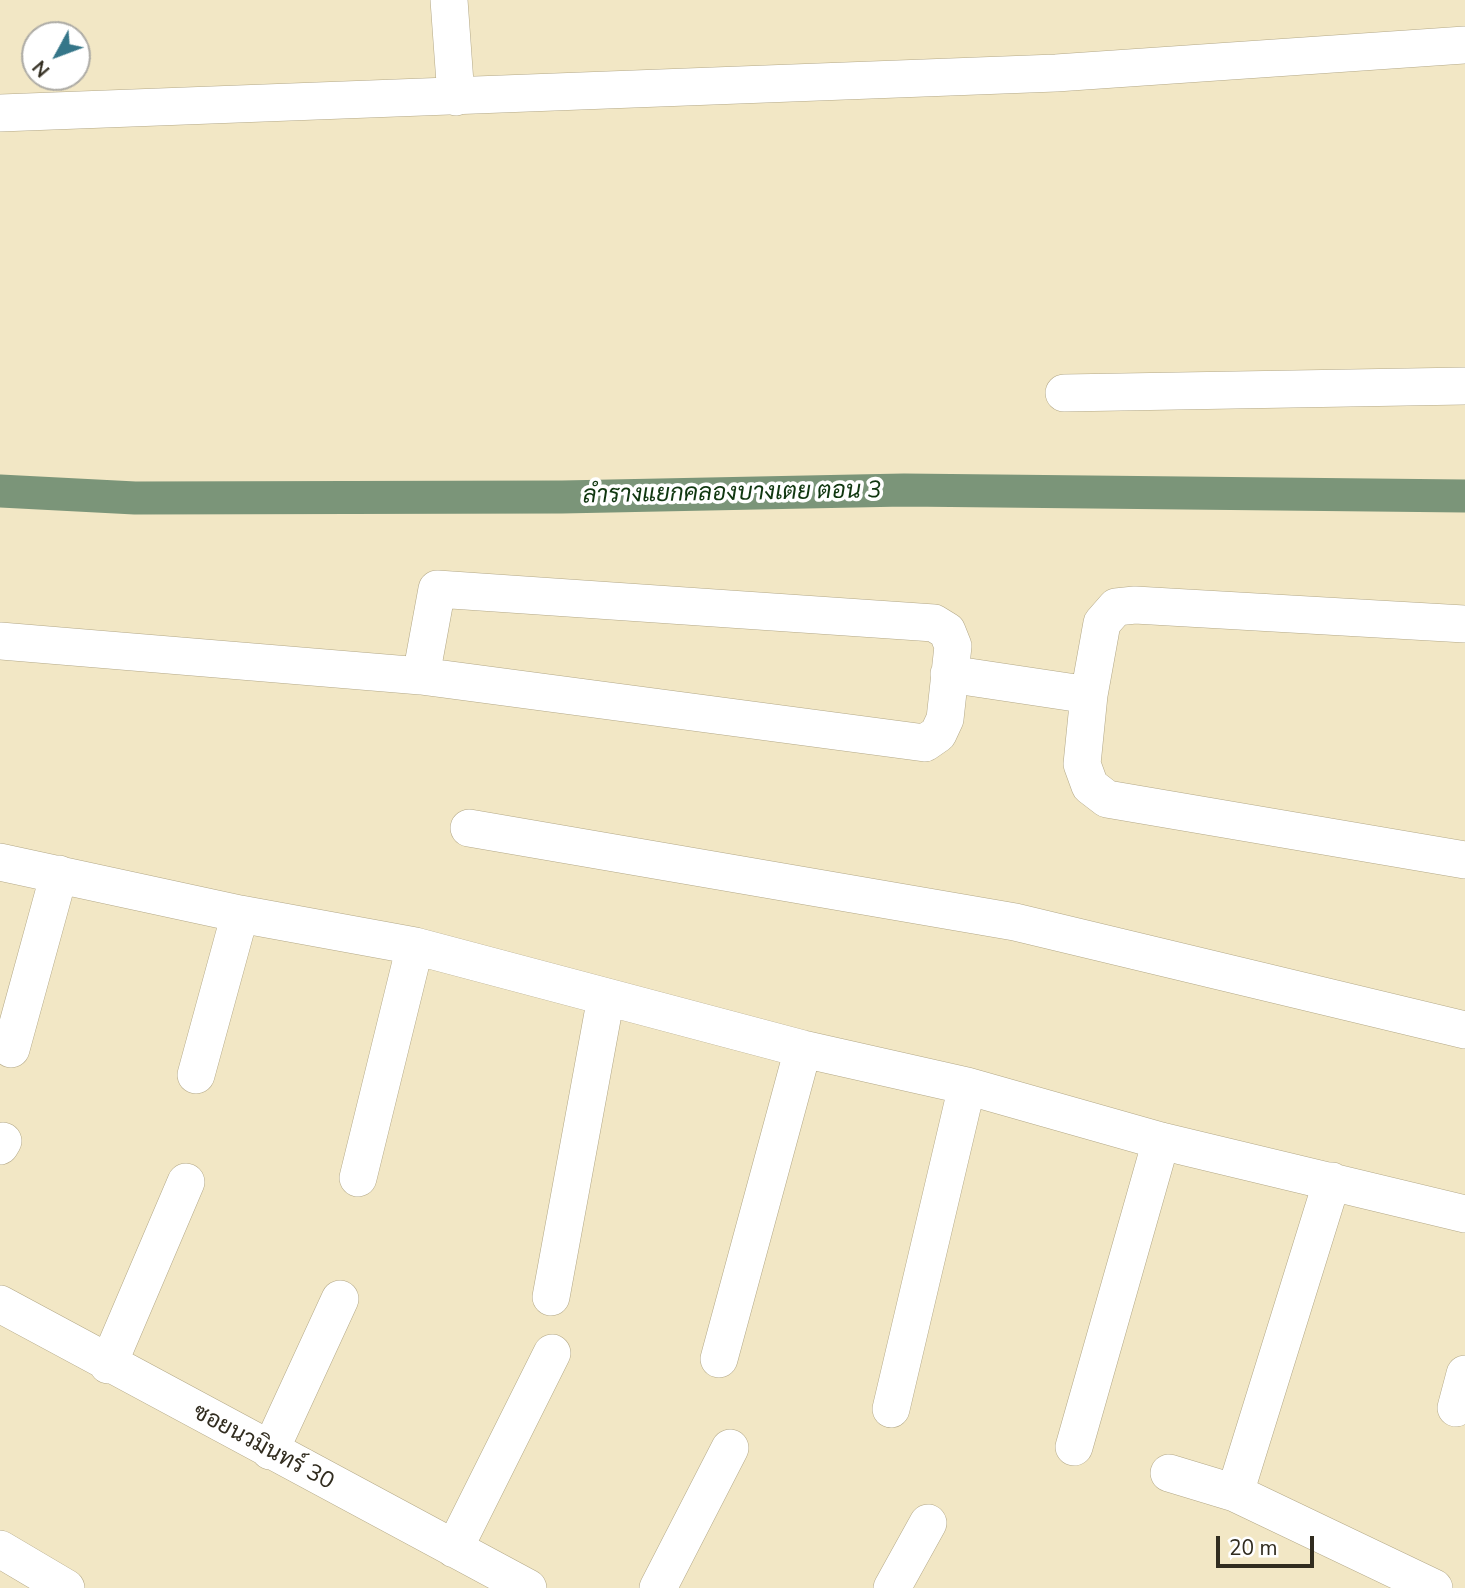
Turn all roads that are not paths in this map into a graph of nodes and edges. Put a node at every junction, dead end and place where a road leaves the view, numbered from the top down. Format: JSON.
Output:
{"nodes":[{"id":1,"x":449,"y":0,"type":"edge"},
{"id":2,"x":1465,"y":45,"type":"edge"},
{"id":3,"x":456,"y":97,"type":"junction"},
{"id":4,"x":0,"y":113,"type":"edge"},
{"id":5,"x":1465,"y":386,"type":"edge"},
{"id":6,"x":1063,"y":393,"type":"dead end"},
{"id":7,"x":1465,"y":624,"type":"edge"},
{"id":8,"x":0,"y":641,"type":"edge"},
{"id":9,"x":949,"y":674,"type":"junction"},
{"id":10,"x":421,"y":676,"type":"junction"},
{"id":11,"x":1089,"y":695,"type":"junction"},
{"id":12,"x":469,"y":828,"type":"dead end"},
{"id":13,"x":1465,"y":860,"type":"edge"},
{"id":14,"x":0,"y":862,"type":"edge"},
{"id":15,"x":59,"y":874,"type":"junction"},
{"id":16,"x":240,"y":914,"type":"junction"},
{"id":17,"x":415,"y":946,"type":"junction"},
{"id":18,"x":606,"y":997,"type":"junction"},
{"id":19,"x":1465,"y":1030,"type":"edge"},
{"id":20,"x":11,"y":1049,"type":"dead end"},
{"id":21,"x":803,"y":1049,"type":"junction"},
{"id":22,"x":196,"y":1075,"type":"dead end"},
{"id":23,"x":967,"y":1086,"type":"junction"},
{"id":24,"x":1161,"y":1141,"type":"junction"},
{"id":25,"x":358,"y":1178,"type":"dead end"},
{"id":26,"x":1332,"y":1181,"type":"junction"},
{"id":27,"x":186,"y":1182,"type":"dead end"},
{"id":28,"x":1465,"y":1214,"type":"edge"},
{"id":29,"x":551,"y":1297,"type":"dead end"},
{"id":30,"x":340,"y":1299,"type":"dead end"},
{"id":31,"x":0,"y":1304,"type":"edge"},
{"id":32,"x":552,"y":1353,"type":"dead end"},
{"id":33,"x":719,"y":1359,"type":"dead end"},
{"id":34,"x":108,"y":1365,"type":"junction"},
{"id":35,"x":891,"y":1409,"type":"dead end"},
{"id":36,"x":1074,"y":1447,"type":"dead end"},
{"id":37,"x":730,"y":1448,"type":"dead end"},
{"id":38,"x":271,"y":1451,"type":"junction"},
{"id":39,"x":1169,"y":1473,"type":"dead end"},
{"id":40,"x":1235,"y":1493,"type":"junction"},
{"id":41,"x":928,"y":1523,"type":"dead end"},
{"id":42,"x":0,"y":1549,"type":"edge"},
{"id":43,"x":454,"y":1549,"type":"junction"},
{"id":44,"x":66,"y":1588,"type":"edge"},
{"id":45,"x":528,"y":1588,"type":"edge"},
{"id":46,"x":657,"y":1588,"type":"edge"},
{"id":47,"x":892,"y":1588,"type":"edge"},
{"id":48,"x":1434,"y":1588,"type":"edge"}],
"edges":[{"from":1,"to":3,"type":"street"},
{"from":2,"to":3,"type":"street"},
{"from":3,"to":4,"type":"street"},
{"from":5,"to":6,"type":"street"},
{"from":7,"to":11,"type":"street"},
{"from":8,"to":10,"type":"street"},
{"from":9,"to":10,"type":"street"},
{"from":9,"to":10,"type":"street"},
{"from":9,"to":11,"type":"street"},
{"from":11,"to":13,"type":"street"},
{"from":12,"to":19,"type":"street"},
{"from":14,"to":15,"type":"street"},
{"from":15,"to":16,"type":"street"},
{"from":15,"to":20,"type":"street"},
{"from":16,"to":17,"type":"street"},
{"from":16,"to":22,"type":"street"},
{"from":17,"to":18,"type":"street"},
{"from":17,"to":25,"type":"street"},
{"from":18,"to":21,"type":"street"},
{"from":18,"to":29,"type":"street"},
{"from":21,"to":23,"type":"street"},
{"from":21,"to":33,"type":"street"},
{"from":23,"to":24,"type":"street"},
{"from":23,"to":35,"type":"street"},
{"from":24,"to":26,"type":"street"},
{"from":24,"to":36,"type":"street"},
{"from":26,"to":28,"type":"street"},
{"from":26,"to":40,"type":"street"},
{"from":27,"to":34,"type":"street"},
{"from":30,"to":38,"type":"street"},
{"from":31,"to":34,"type":"street","name":"ซอยนวมินทร์ 30"},
{"from":32,"to":43,"type":"street"},
{"from":34,"to":38,"type":"street","name":"ซอยนวมินทร์ 30"},
{"from":37,"to":46,"type":"street"},
{"from":38,"to":43,"type":"street","name":"ซอยนวมินทร์ 30"},
{"from":39,"to":40,"type":"street"},
{"from":40,"to":48,"type":"street"},
{"from":41,"to":47,"type":"street"},
{"from":42,"to":44,"type":"street"},
{"from":43,"to":45,"type":"street","name":"ซอยนวมินทร์ 30"}]}
